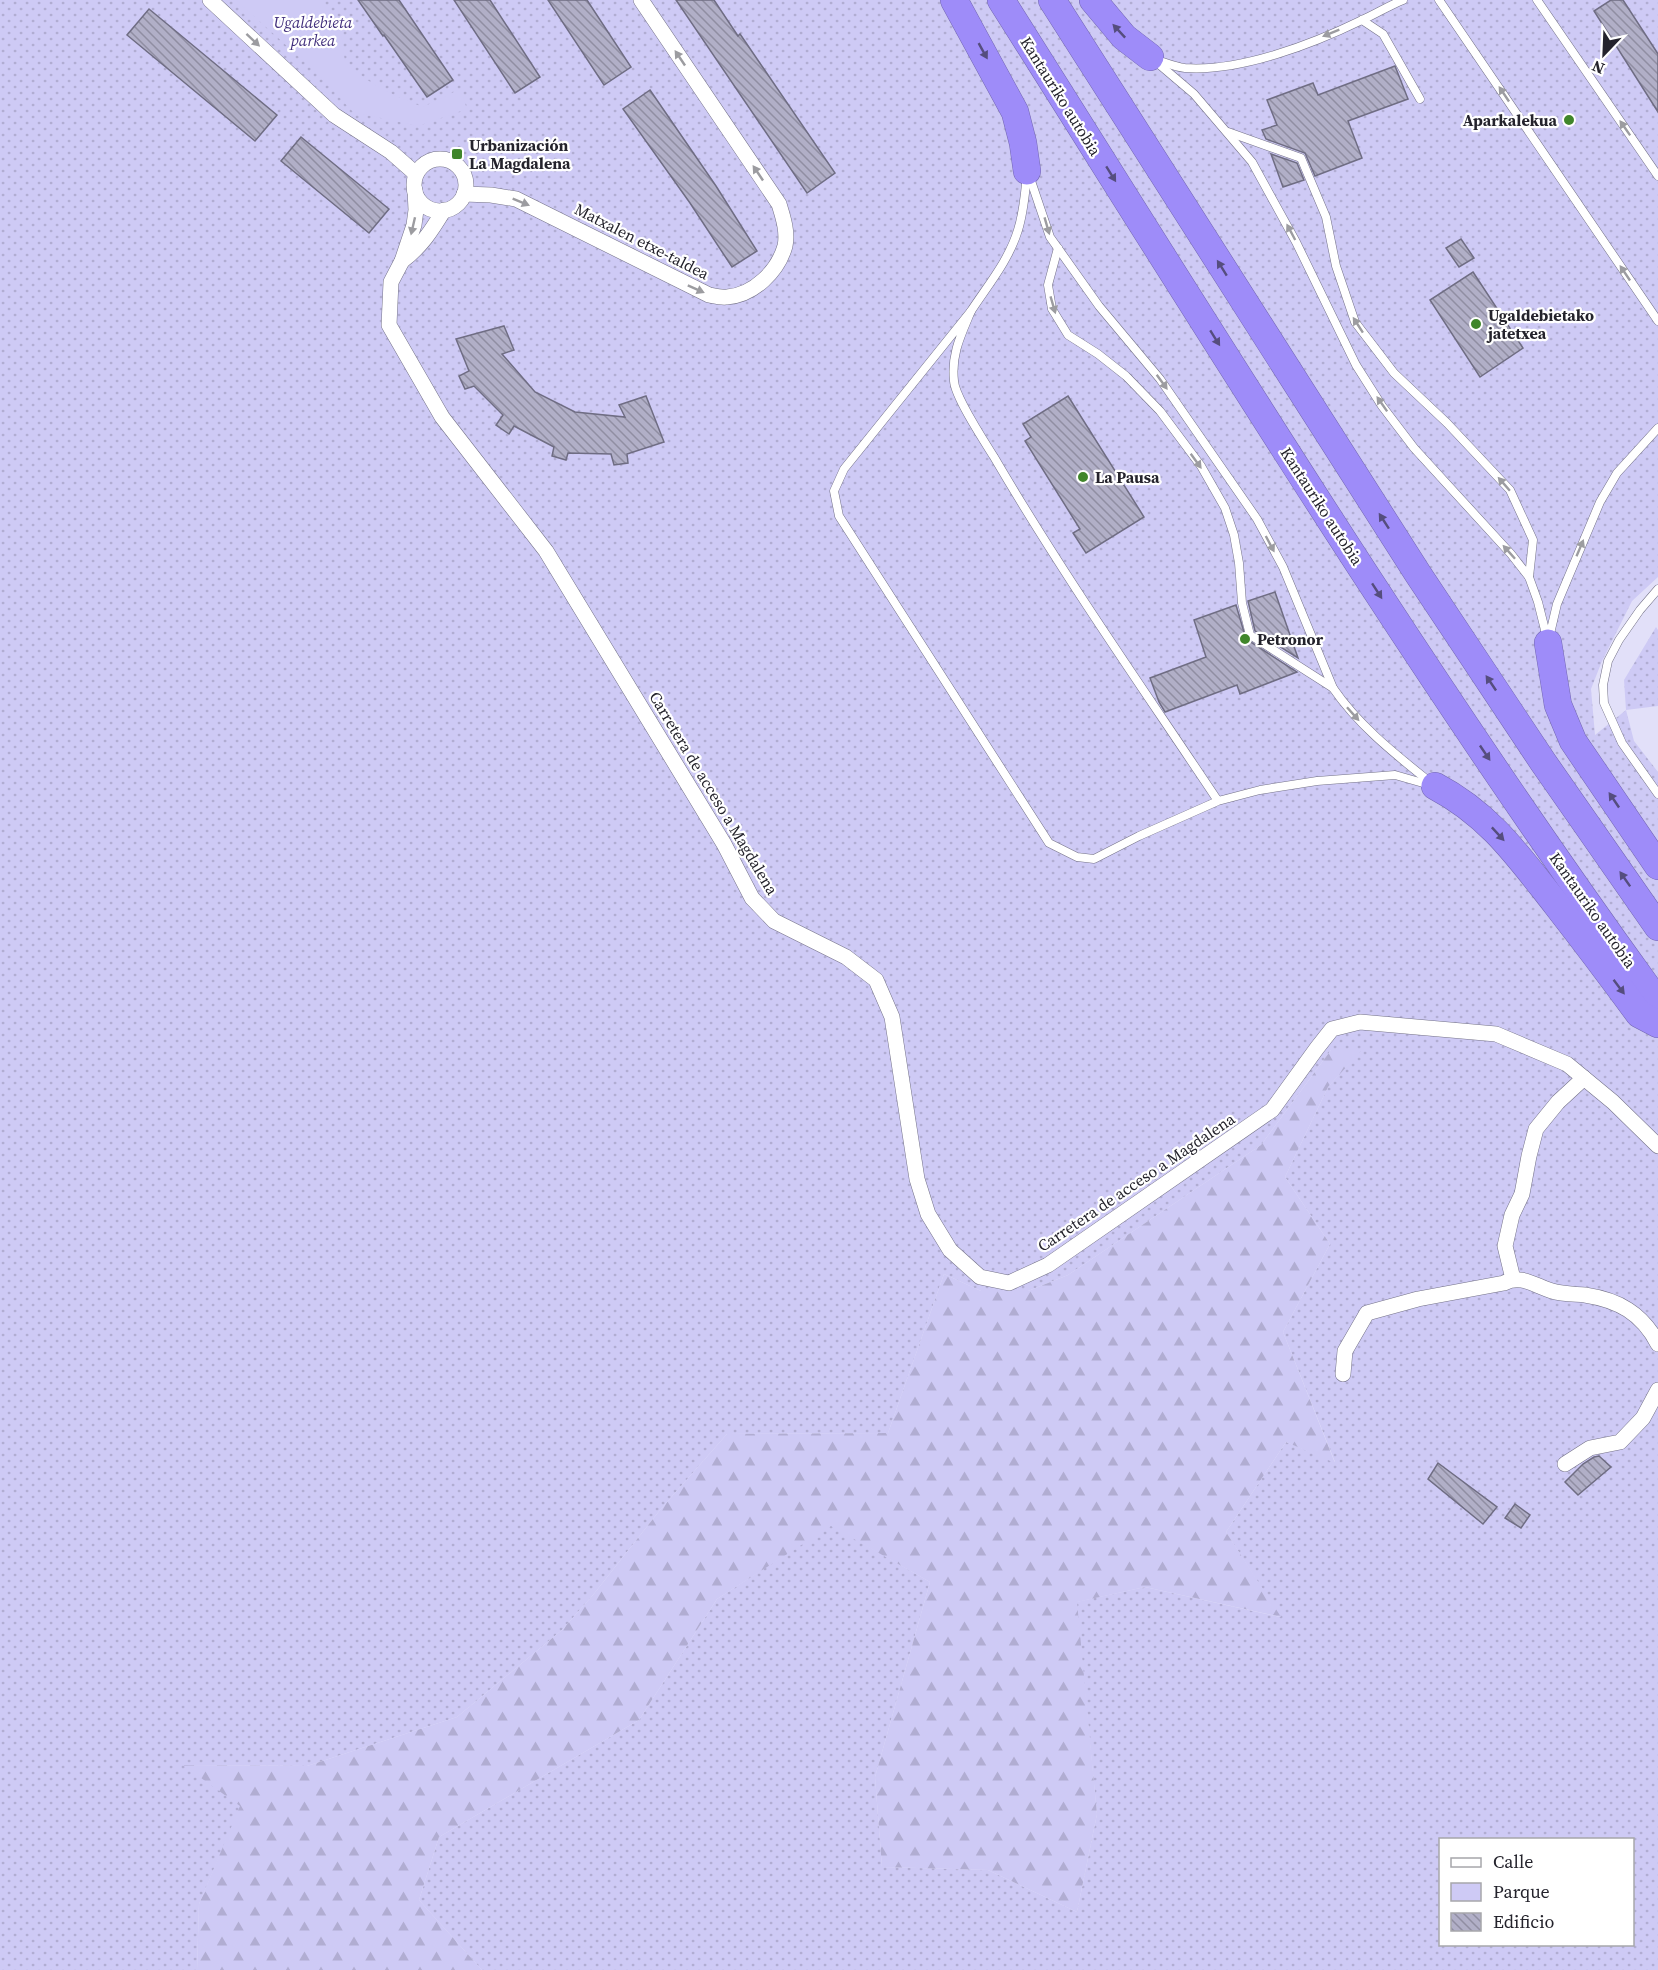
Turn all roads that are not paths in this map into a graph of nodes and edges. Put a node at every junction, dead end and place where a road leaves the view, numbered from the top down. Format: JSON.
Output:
{"nodes":[{"id":1,"x":210,"y":0,"type":"edge"},
{"id":2,"x":641,"y":0,"type":"edge"},
{"id":3,"x":954,"y":0,"type":"edge"},
{"id":4,"x":1001,"y":0,"type":"edge"},
{"id":5,"x":1052,"y":0,"type":"edge"},
{"id":6,"x":1093,"y":0,"type":"edge"},
{"id":7,"x":1403,"y":0,"type":"edge"},
{"id":8,"x":1439,"y":0,"type":"edge"},
{"id":9,"x":1536,"y":0,"type":"edge"},
{"id":10,"x":1362,"y":20,"type":"junction"},
{"id":11,"x":1150,"y":57,"type":"junction"},
{"id":12,"x":1420,"y":99,"type":"dead end"},
{"id":13,"x":1226,"y":132,"type":"junction"},
{"id":14,"x":1027,"y":171,"type":"junction"},
{"id":15,"x":416,"y":174,"type":"junction"},
{"id":16,"x":1658,"y":176,"type":"edge"},
{"id":17,"x":415,"y":190,"type":"junction"},
{"id":18,"x":464,"y":194,"type":"junction"},
{"id":19,"x":444,"y":210,"type":"junction"},
{"id":20,"x":1058,"y":248,"type":"junction"},
{"id":21,"x":402,"y":261,"type":"junction"},
{"id":22,"x":971,"y":311,"type":"junction"},
{"id":23,"x":1658,"y":321,"type":"edge"},
{"id":24,"x":1658,"y":428,"type":"edge"},
{"id":25,"x":1529,"y":577,"type":"junction"},
{"id":26,"x":1658,"y":589,"type":"edge"},
{"id":27,"x":1548,"y":643,"type":"junction"},
{"id":28,"x":1334,"y":688,"type":"junction"},
{"id":29,"x":1435,"y":786,"type":"junction"},
{"id":30,"x":1658,"y":794,"type":"edge"},
{"id":31,"x":1218,"y":801,"type":"junction"},
{"id":32,"x":1658,"y":866,"type":"edge"},
{"id":33,"x":1658,"y":927,"type":"edge"},
{"id":34,"x":1658,"y":1002,"type":"edge"},
{"id":35,"x":1658,"y":1024,"type":"edge"},
{"id":36,"x":1584,"y":1078,"type":"junction"},
{"id":37,"x":1658,"y":1146,"type":"edge"},
{"id":38,"x":1513,"y":1279,"type":"junction"},
{"id":39,"x":1658,"y":1344,"type":"edge"},
{"id":40,"x":1343,"y":1374,"type":"dead end"},
{"id":41,"x":1658,"y":1390,"type":"edge"},
{"id":42,"x":1565,"y":1464,"type":"dead end"}],
"edges":[{"from":1,"to":15,"type":"street","one_way":true},
{"from":18,"to":2,"type":"street","name":"Matxalen etxe-taldea","one_way":true},
{"from":3,"to":14,"type":"highway","one_way":true},
{"from":4,"to":34,"type":"highway","name":"Kantauriko autobia","one_way":true},
{"from":33,"to":5,"type":"highway","one_way":true},
{"from":11,"to":6,"type":"highway","one_way":true},
{"from":7,"to":10,"type":"lane"},
{"from":23,"to":8,"type":"lane","one_way":true},
{"from":16,"to":9,"type":"lane","one_way":true},
{"from":10,"to":11,"type":"lane","one_way":true},
{"from":10,"to":12,"type":"lane"},
{"from":11,"to":13,"type":"lane"},
{"from":25,"to":13,"type":"lane","one_way":true},
{"from":25,"to":13,"type":"lane","one_way":true},
{"from":14,"to":20,"type":"lane","one_way":true},
{"from":14,"to":22,"type":"lane"},
{"from":15,"to":17,"type":"street"},
{"from":15,"to":18,"type":"street"},
{"from":17,"to":19,"type":"street"},
{"from":17,"to":21,"type":"street","name":"Carretera de acceso a Magdalena","one_way":true},
{"from":18,"to":19,"type":"street"},
{"from":19,"to":21,"type":"street","name":"Carretera de acceso a Magdalena"},
{"from":20,"to":28,"type":"lane","one_way":true},
{"from":20,"to":28,"type":"lane","one_way":true},
{"from":21,"to":36,"type":"street","name":"Carretera de acceso a Magdalena"},
{"from":22,"to":31,"type":"lane"},
{"from":22,"to":31,"type":"lane"},
{"from":27,"to":24,"type":"lane","one_way":true},
{"from":25,"to":27,"type":"lane"},
{"from":26,"to":30,"type":"lane"},
{"from":32,"to":27,"type":"highway","one_way":true},
{"from":28,"to":29,"type":"lane","one_way":true},
{"from":29,"to":31,"type":"lane"},
{"from":29,"to":35,"type":"highway","one_way":true},
{"from":36,"to":37,"type":"street","name":"Carretera de acceso a Magdalena"},
{"from":36,"to":38,"type":"street"},
{"from":38,"to":39,"type":"street"},
{"from":38,"to":40,"type":"street"},
{"from":41,"to":42,"type":"street"}]}
